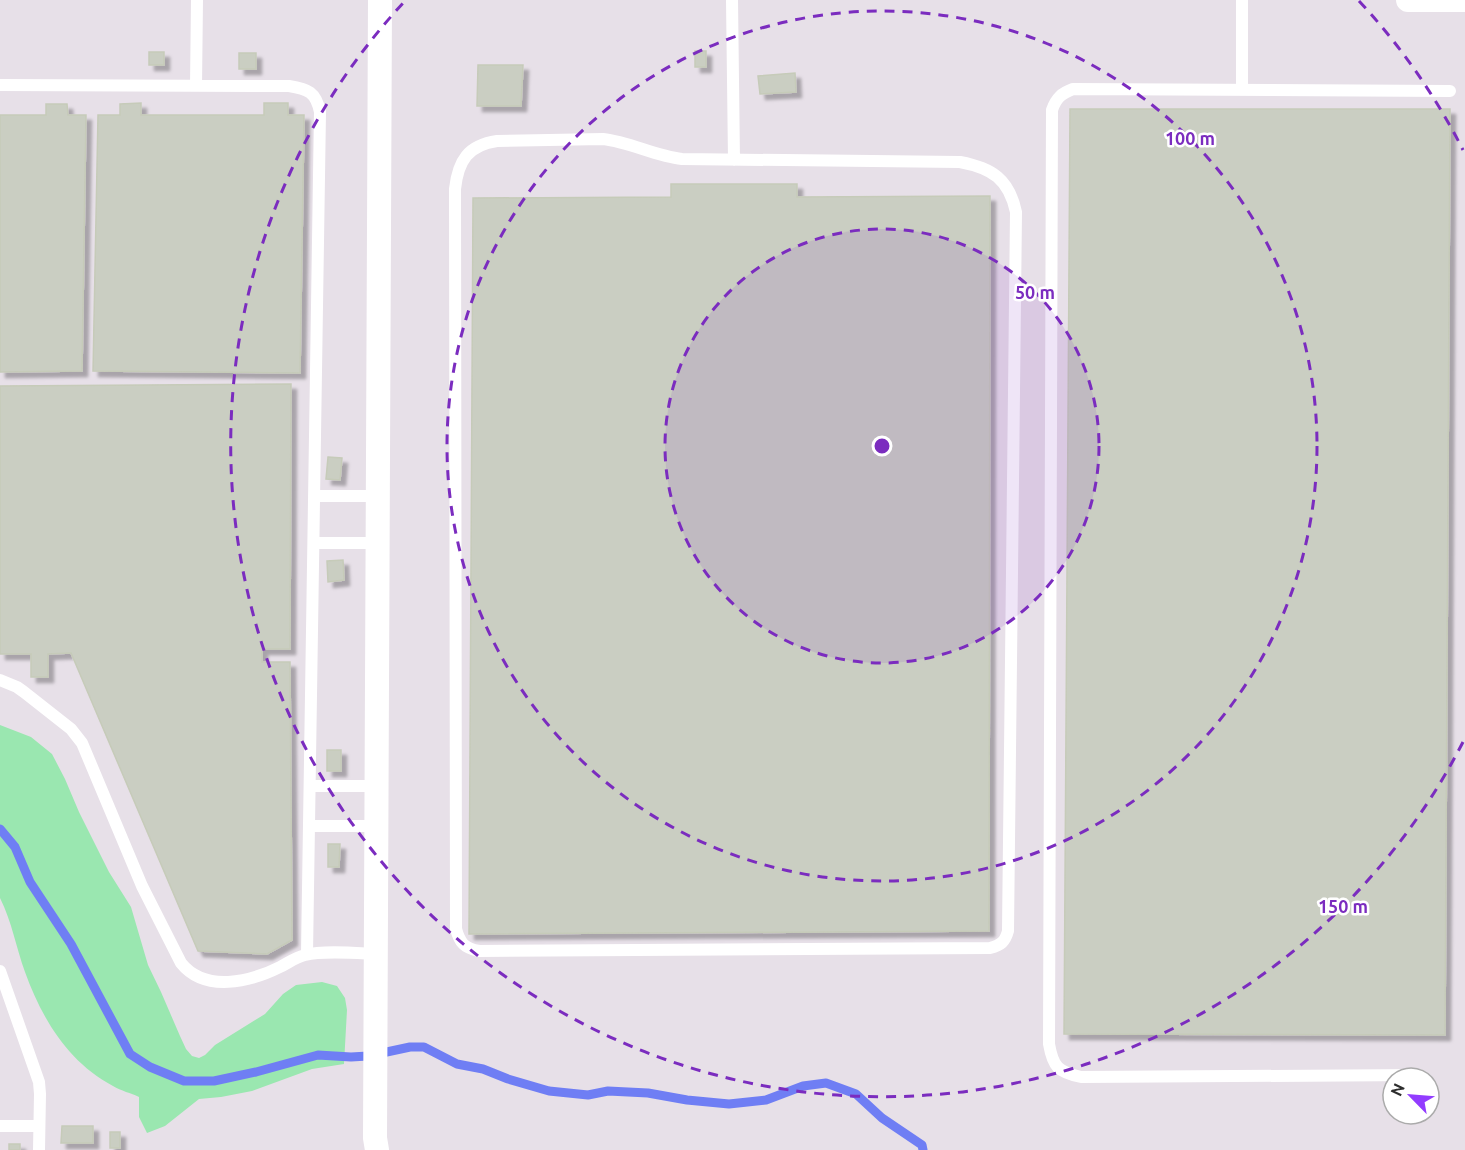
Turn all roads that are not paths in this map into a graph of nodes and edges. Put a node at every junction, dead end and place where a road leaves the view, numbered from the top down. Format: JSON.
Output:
{"nodes":[{"id":1,"x":197,"y":0,"type":"edge"},
{"id":2,"x":380,"y":0,"type":"edge"},
{"id":3,"x":732,"y":0,"type":"edge"},
{"id":4,"x":1242,"y":0,"type":"edge"},
{"id":5,"x":1408,"y":0,"type":"edge"},
{"id":6,"x":1465,"y":0,"type":"edge"},
{"id":7,"x":0,"y":85,"type":"edge"},
{"id":8,"x":196,"y":86,"type":"junction"},
{"id":9,"x":1242,"y":90,"type":"junction"},
{"id":10,"x":1450,"y":91,"type":"dead end"},
{"id":11,"x":734,"y":160,"type":"junction"},
{"id":12,"x":314,"y":496,"type":"junction"},
{"id":13,"x":378,"y":496,"type":"junction"},
{"id":14,"x":314,"y":543,"type":"junction"},
{"id":15,"x":378,"y":543,"type":"junction"},
{"id":16,"x":0,"y":680,"type":"edge"},
{"id":17,"x":310,"y":786,"type":"junction"},
{"id":18,"x":376,"y":786,"type":"junction"},
{"id":19,"x":309,"y":826,"type":"junction"},
{"id":20,"x":376,"y":826,"type":"junction"},
{"id":21,"x":307,"y":954,"type":"junction"},
{"id":22,"x":376,"y":954,"type":"junction"},
{"id":23,"x":0,"y":971,"type":"edge"},
{"id":24,"x":1381,"y":1075,"type":"edge"},
{"id":25,"x":0,"y":1126,"type":"edge"},
{"id":26,"x":39,"y":1126,"type":"junction"},
{"id":27,"x":39,"y":1150,"type":"edge"},
{"id":28,"x":377,"y":1150,"type":"edge"}],
"edges":[{"from":1,"to":8,"type":"lane"},
{"from":2,"to":13,"type":"street"},
{"from":3,"to":11,"type":"lane"},
{"from":4,"to":9,"type":"lane"},
{"from":5,"to":6,"type":"street"},
{"from":7,"to":8,"type":"lane"},
{"from":8,"to":12,"type":"lane"},
{"from":9,"to":10,"type":"lane"},
{"from":9,"to":24,"type":"lane"},
{"from":11,"to":11,"type":"lane"},
{"from":12,"to":13,"type":"lane"},
{"from":12,"to":14,"type":"lane"},
{"from":13,"to":15,"type":"street"},
{"from":14,"to":15,"type":"lane"},
{"from":14,"to":17,"type":"lane"},
{"from":15,"to":18,"type":"street"},
{"from":16,"to":21,"type":"lane"},
{"from":17,"to":18,"type":"lane"},
{"from":17,"to":19,"type":"lane"},
{"from":18,"to":20,"type":"street"},
{"from":19,"to":20,"type":"lane"},
{"from":19,"to":21,"type":"lane"},
{"from":20,"to":22,"type":"street"},
{"from":21,"to":22,"type":"lane"},
{"from":22,"to":28,"type":"street"},
{"from":23,"to":26,"type":"lane"},
{"from":25,"to":26,"type":"lane"},
{"from":26,"to":27,"type":"lane"}]}
